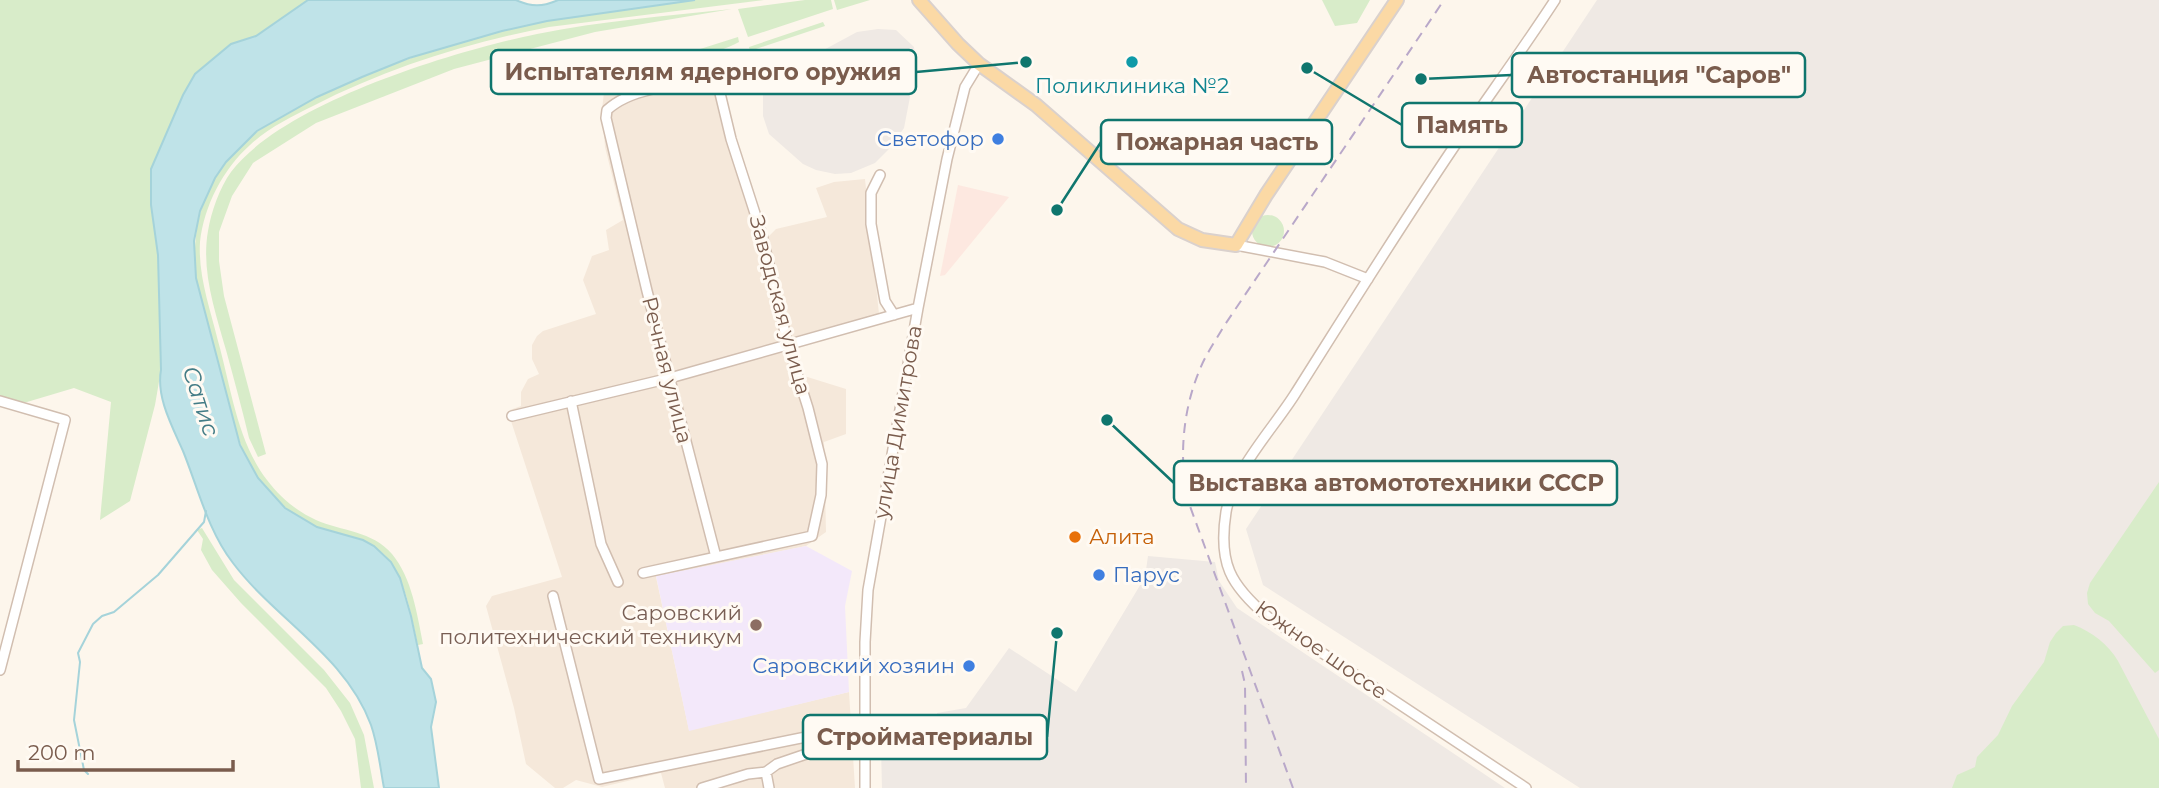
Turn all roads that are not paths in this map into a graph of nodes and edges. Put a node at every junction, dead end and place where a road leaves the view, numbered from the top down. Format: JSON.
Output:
{"nodes":[{"id":1,"x":919,"y":0,"type":"edge"},
{"id":2,"x":1397,"y":0,"type":"edge"},
{"id":3,"x":1555,"y":0,"type":"edge"},
{"id":4,"x":979,"y":64,"type":"junction"},
{"id":5,"x":607,"y":110,"type":"joint"},
{"id":6,"x":880,"y":175,"type":"dead end"},
{"id":7,"x":1236,"y":245,"type":"junction"},
{"id":8,"x":1368,"y":279,"type":"junction"},
{"id":9,"x":918,"y":308,"type":"junction"},
{"id":10,"x":894,"y":315,"type":"junction"},
{"id":11,"x":788,"y":345,"type":"junction"},
{"id":12,"x":670,"y":379,"type":"junction"},
{"id":13,"x":0,"y":401,"type":"edge"},
{"id":14,"x":571,"y":401,"type":"junction"},
{"id":15,"x":512,"y":416,"type":"dead end"},
{"id":16,"x":716,"y":557,"type":"junction"},
{"id":17,"x":643,"y":573,"type":"dead end"},
{"id":18,"x":618,"y":582,"type":"dead end"},
{"id":19,"x":553,"y":596,"type":"dead end"},
{"id":20,"x":0,"y":670,"type":"edge"},
{"id":21,"x":865,"y":725,"type":"junction"},
{"id":22,"x":865,"y":738,"type":"junction"},
{"id":23,"x":766,"y":772,"type":"junction"},
{"id":24,"x":702,"y":788,"type":"edge"},
{"id":25,"x":769,"y":788,"type":"edge"},
{"id":26,"x":865,"y":788,"type":"edge"},
{"id":27,"x":1526,"y":788,"type":"edge"}],
"edges":[{"from":1,"to":4,"type":"main road"},
{"from":2,"to":7,"type":"main road"},
{"from":3,"to":8,"type":"street","name":"Южное шоссе"},
{"from":4,"to":7,"type":"main road"},
{"from":4,"to":9,"type":"street","name":"улица Димитрова"},
{"from":5,"to":11,"type":"street","name":"Заводская улица"},
{"from":5,"to":12,"type":"street","name":"Речная улица"},
{"from":6,"to":10,"type":"street"},
{"from":7,"to":8,"type":"street"},
{"from":8,"to":27,"type":"street","name":"Южное шоссе"},
{"from":9,"to":10,"type":"street"},
{"from":9,"to":21,"type":"street","name":"улица Димитрова"},
{"from":10,"to":11,"type":"street"},
{"from":11,"to":12,"type":"street"},
{"from":11,"to":16,"type":"street","name":"Заводская улица"},
{"from":12,"to":14,"type":"street"},
{"from":12,"to":16,"type":"street","name":"Речная улица"},
{"from":13,"to":20,"type":"street"},
{"from":14,"to":15,"type":"street"},
{"from":14,"to":18,"type":"street"},
{"from":16,"to":17,"type":"street"},
{"from":19,"to":21,"type":"street"},
{"from":21,"to":22,"type":"street","name":"улица Димитрова"},
{"from":22,"to":23,"type":"street"},
{"from":22,"to":26,"type":"street","name":"улица Димитрова"},
{"from":23,"to":24,"type":"street"},
{"from":23,"to":25,"type":"street"}]}
